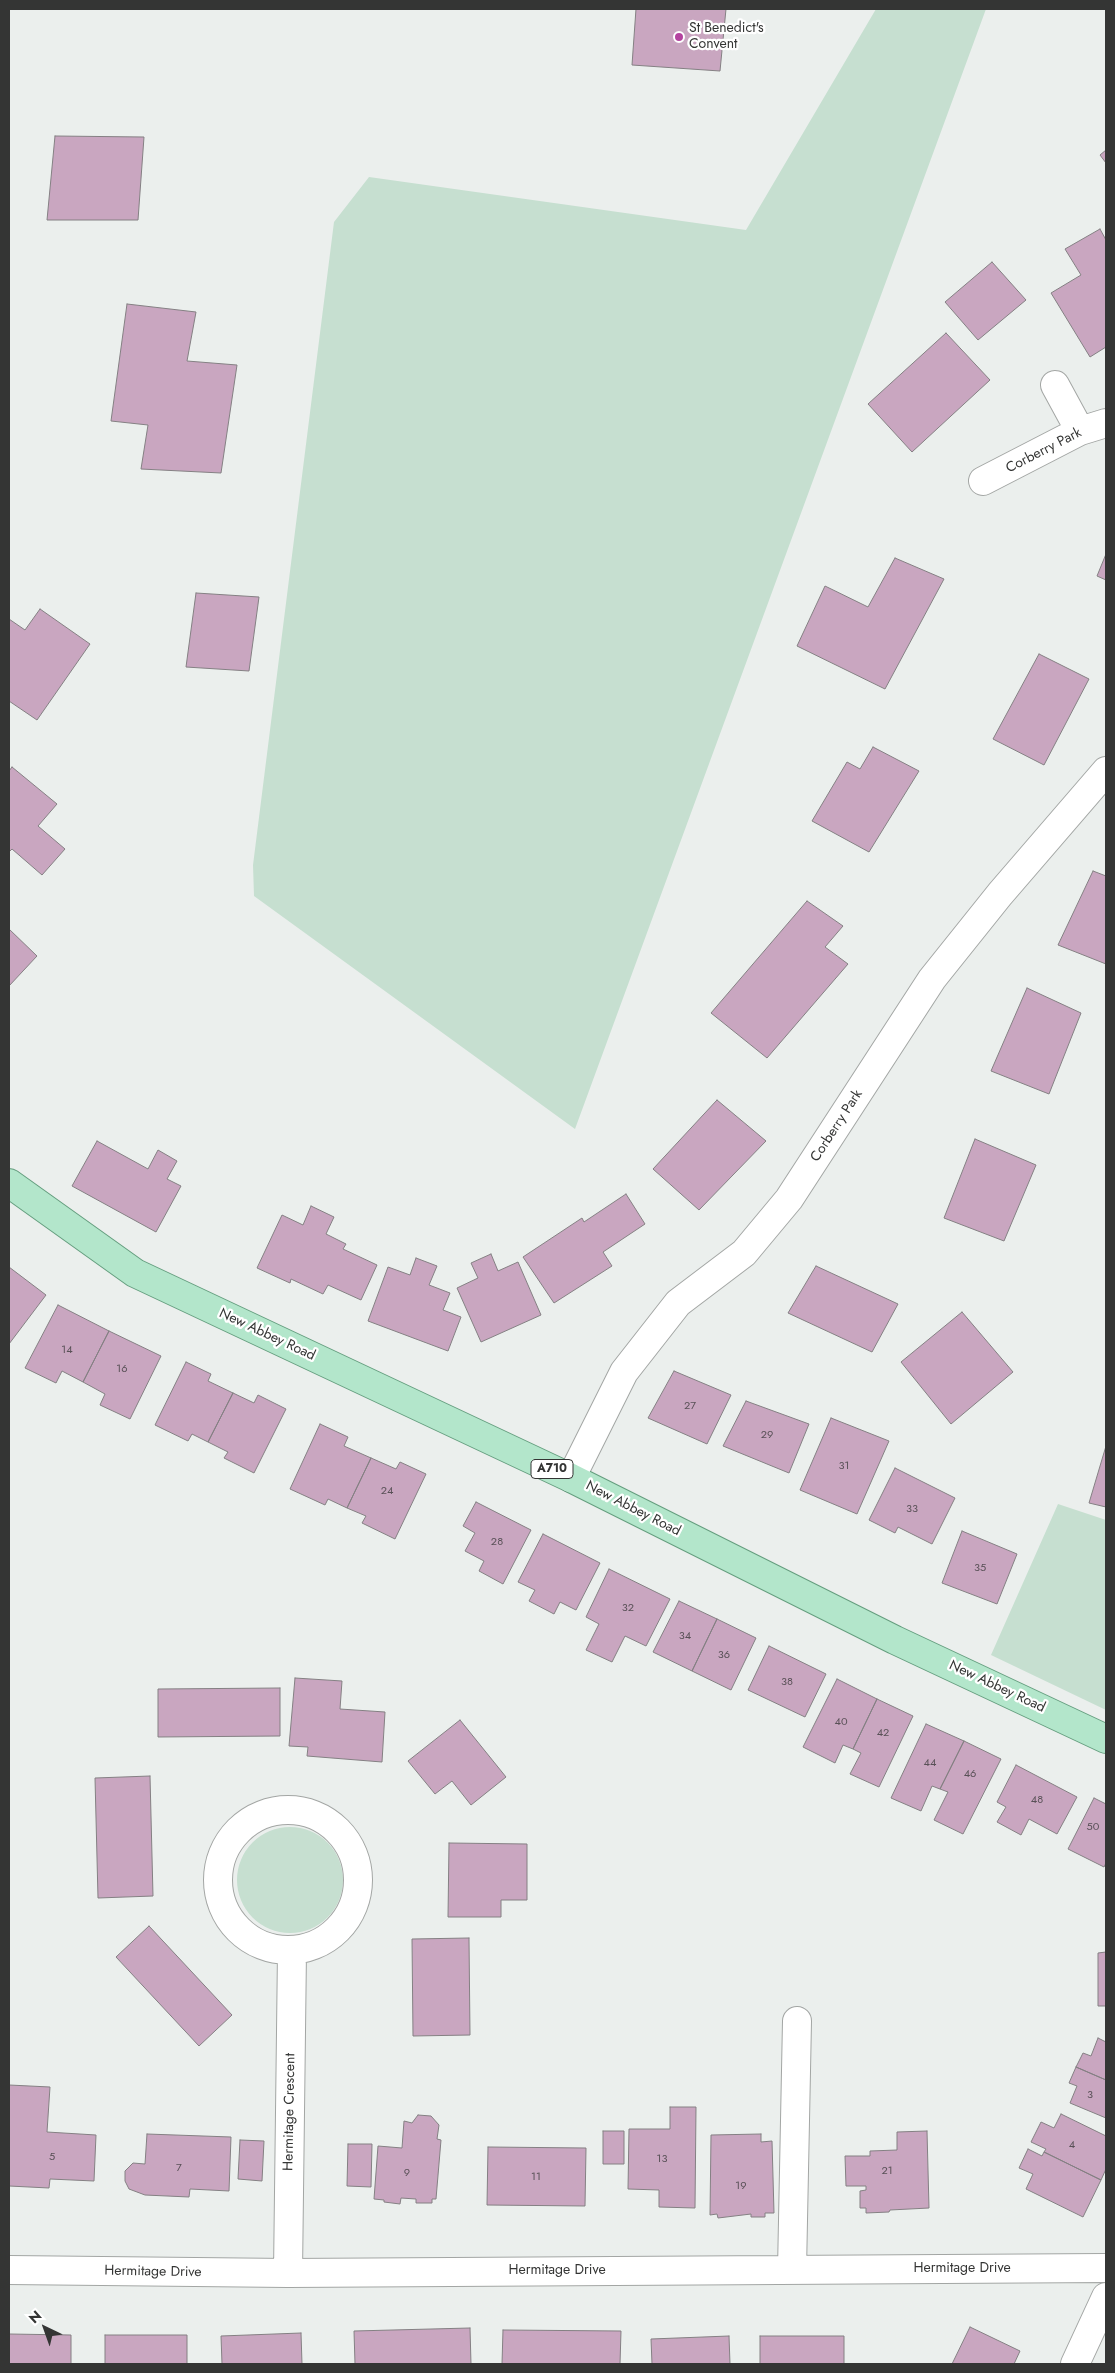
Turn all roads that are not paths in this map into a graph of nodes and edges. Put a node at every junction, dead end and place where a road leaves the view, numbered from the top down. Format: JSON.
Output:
{"nodes":[{"id":1,"x":1055,"y":385,"type":"dead end"},
{"id":2,"x":1106,"y":423,"type":"edge"},
{"id":3,"x":1080,"y":431,"type":"junction"},
{"id":4,"x":983,"y":481,"type":"dead end"},
{"id":5,"x":1106,"y":771,"type":"edge"},
{"id":6,"x":9,"y":1183,"type":"edge"},
{"id":7,"x":571,"y":1478,"type":"junction"},
{"id":8,"x":1106,"y":1739,"type":"edge"},
{"id":9,"x":292,"y":1951,"type":"junction"},
{"id":10,"x":797,"y":2021,"type":"dead end"},
{"id":11,"x":1106,"y":2268,"type":"edge"},
{"id":12,"x":9,"y":2270,"type":"edge"},
{"id":13,"x":792,"y":2270,"type":"junction"},
{"id":14,"x":288,"y":2273,"type":"junction"},
{"id":15,"x":1106,"y":2297,"type":"edge"},
{"id":16,"x":1075,"y":2364,"type":"edge"}],
"edges":[{"from":1,"to":3,"type":"street"},
{"from":2,"to":3,"type":"street","name":"Corberry Park"},
{"from":3,"to":4,"type":"street","name":"Corberry Park"},
{"from":5,"to":7,"type":"street","name":"Corberry Park"},
{"from":6,"to":7,"type":"main road","name":"New Abbey Road","number":"A710"},
{"from":7,"to":8,"type":"main road","name":"New Abbey Road","number":"A710"},
{"from":9,"to":9,"type":"street"},
{"from":9,"to":14,"type":"street","name":"Hermitage Crescent"},
{"from":10,"to":13,"type":"street"},
{"from":11,"to":13,"type":"street","name":"Hermitage Drive"},
{"from":12,"to":14,"type":"street","name":"Hermitage Drive"},
{"from":13,"to":14,"type":"street","name":"Hermitage Drive"},
{"from":15,"to":16,"type":"street"}]}
